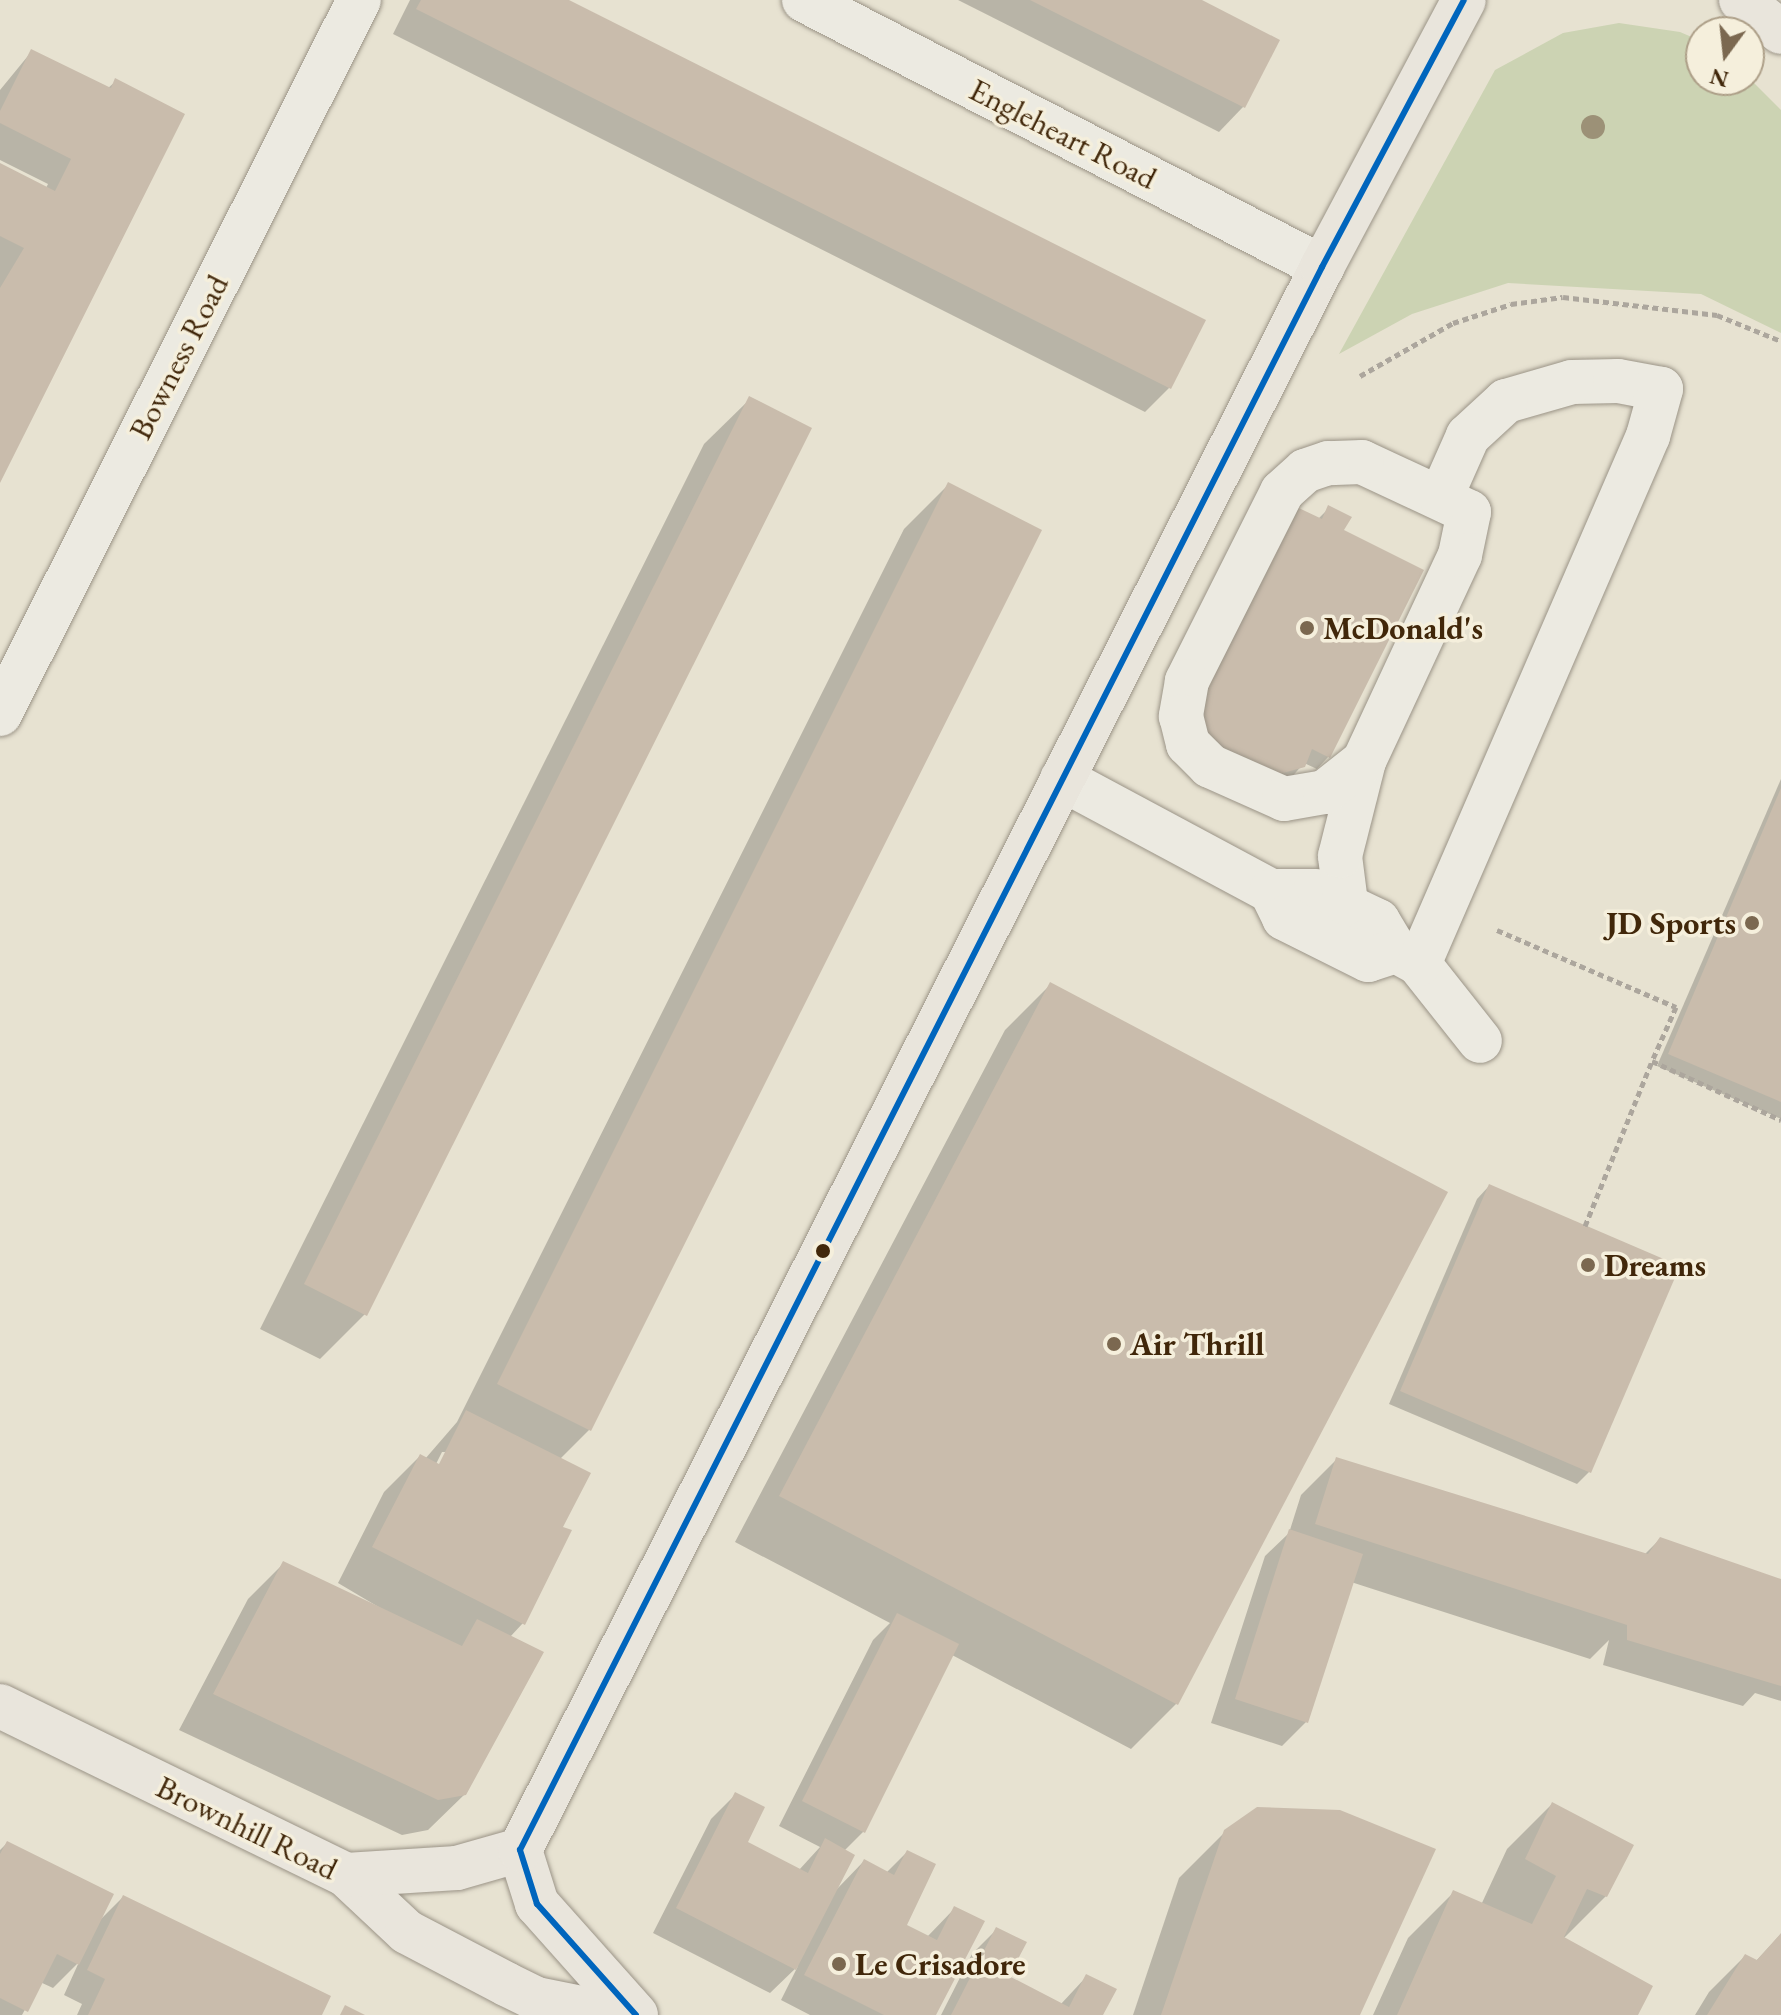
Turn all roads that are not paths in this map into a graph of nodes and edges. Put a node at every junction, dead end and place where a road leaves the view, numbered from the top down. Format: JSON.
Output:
{"nodes":[{"id":1,"x":359,"y":0,"type":"edge"},
{"id":2,"x":804,"y":0,"type":"edge"},
{"id":3,"x":1464,"y":0,"type":"edge"},
{"id":4,"x":1741,"y":0,"type":"edge"},
{"id":5,"x":1781,"y":32,"type":"edge"},
{"id":6,"x":1322,"y":267,"type":"junction"},
{"id":7,"x":1441,"y":497,"type":"junction"},
{"id":8,"x":0,"y":714,"type":"edge"},
{"id":9,"x":1364,"y":761,"type":"junction"},
{"id":10,"x":1062,"y":779,"type":"junction"},
{"id":11,"x":1271,"y":891,"type":"junction"},
{"id":12,"x":1346,"y":903,"type":"junction"},
{"id":13,"x":1408,"y":958,"type":"junction"},
{"id":14,"x":1480,"y":1041,"type":"dead end"},
{"id":15,"x":0,"y":1706,"type":"edge"},
{"id":16,"x":520,"y":1850,"type":"junction"},
{"id":17,"x":346,"y":1875,"type":"junction"},
{"id":18,"x":616,"y":2015,"type":"edge"},
{"id":19,"x":636,"y":2015,"type":"edge"}],
"edges":[{"from":1,"to":8,"type":"street","name":"Bowness Road"},
{"from":2,"to":6,"type":"street","name":"Engleheart Road"},
{"from":3,"to":6,"type":"highway"},
{"from":4,"to":5,"type":"highway"},
{"from":6,"to":10,"type":"highway"},
{"from":7,"to":9,"type":"street"},
{"from":7,"to":9,"type":"street"},
{"from":7,"to":13,"type":"street"},
{"from":9,"to":12,"type":"street"},
{"from":10,"to":11,"type":"street"},
{"from":10,"to":16,"type":"highway"},
{"from":11,"to":12,"type":"street"},
{"from":11,"to":13,"type":"street"},
{"from":12,"to":13,"type":"street"},
{"from":13,"to":14,"type":"street"},
{"from":15,"to":17,"type":"highway","name":"Brownhill Road"},
{"from":16,"to":17,"type":"highway"},
{"from":16,"to":19,"type":"highway"},
{"from":17,"to":18,"type":"highway","name":"Brownhill Road"}]}
